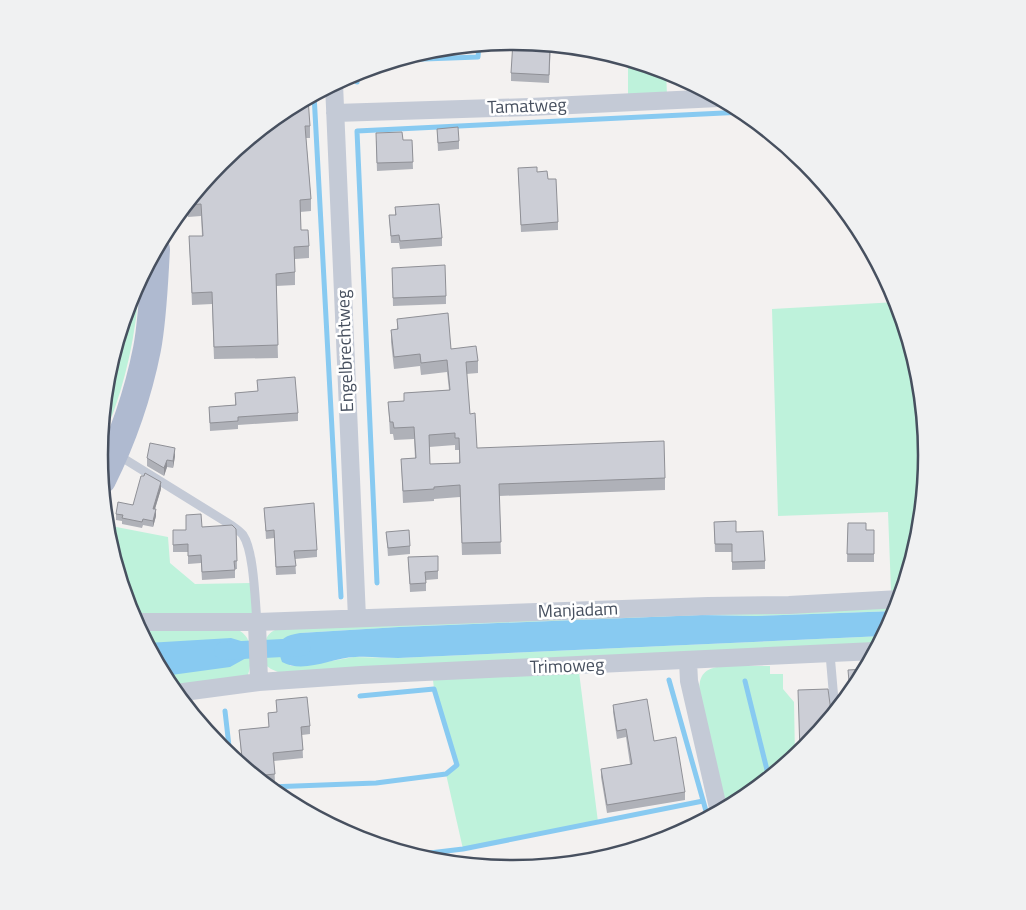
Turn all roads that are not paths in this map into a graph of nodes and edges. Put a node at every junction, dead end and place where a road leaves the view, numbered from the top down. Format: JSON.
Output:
{"nodes":[{"id":1,"x":334,"y":92,"type":"edge"},
{"id":2,"x":705,"y":99,"type":"edge"},
{"id":3,"x":335,"y":113,"type":"junction"},
{"id":4,"x":154,"y":267,"type":"edge"},
{"id":5,"x":115,"y":453,"type":"junction"},
{"id":6,"x":108,"y":467,"type":"edge"},
{"id":7,"x":891,"y":599,"type":"edge"},
{"id":8,"x":357,"y":618,"type":"junction"},
{"id":9,"x":145,"y":622,"type":"edge"},
{"id":10,"x":257,"y":627,"type":"junction"},
{"id":11,"x":867,"y":652,"type":"edge"},
{"id":12,"x":830,"y":654,"type":"junction"},
{"id":13,"x":688,"y":661,"type":"junction"},
{"id":14,"x":258,"y":678,"type":"junction"},
{"id":15,"x":184,"y":691,"type":"edge"},
{"id":16,"x":833,"y":703,"type":"edge"},
{"id":17,"x":718,"y":804,"type":"edge"}],
"edges":[{"from":1,"to":3,"type":"street","name":"Engelbrechtweg"},
{"from":2,"to":3,"type":"street","name":"Tamatweg"},
{"from":3,"to":8,"type":"street","name":"Engelbrechtweg"},
{"from":4,"to":5,"type":"main road"},
{"from":5,"to":6,"type":"main road"},
{"from":5,"to":10,"type":"lane"},
{"from":7,"to":8,"type":"street","name":"Manjadam"},
{"from":8,"to":10,"type":"street","name":"Manjadam"},
{"from":9,"to":10,"type":"street","name":"Manjadam"},
{"from":10,"to":14,"type":"street"},
{"from":11,"to":12,"type":"street","name":"Trimoweg"},
{"from":12,"to":13,"type":"street","name":"Trimoweg"},
{"from":12,"to":16,"type":"lane"},
{"from":13,"to":14,"type":"street","name":"Trimoweg"},
{"from":13,"to":17,"type":"street"},
{"from":14,"to":15,"type":"street","name":"Trimoweg"}]}
